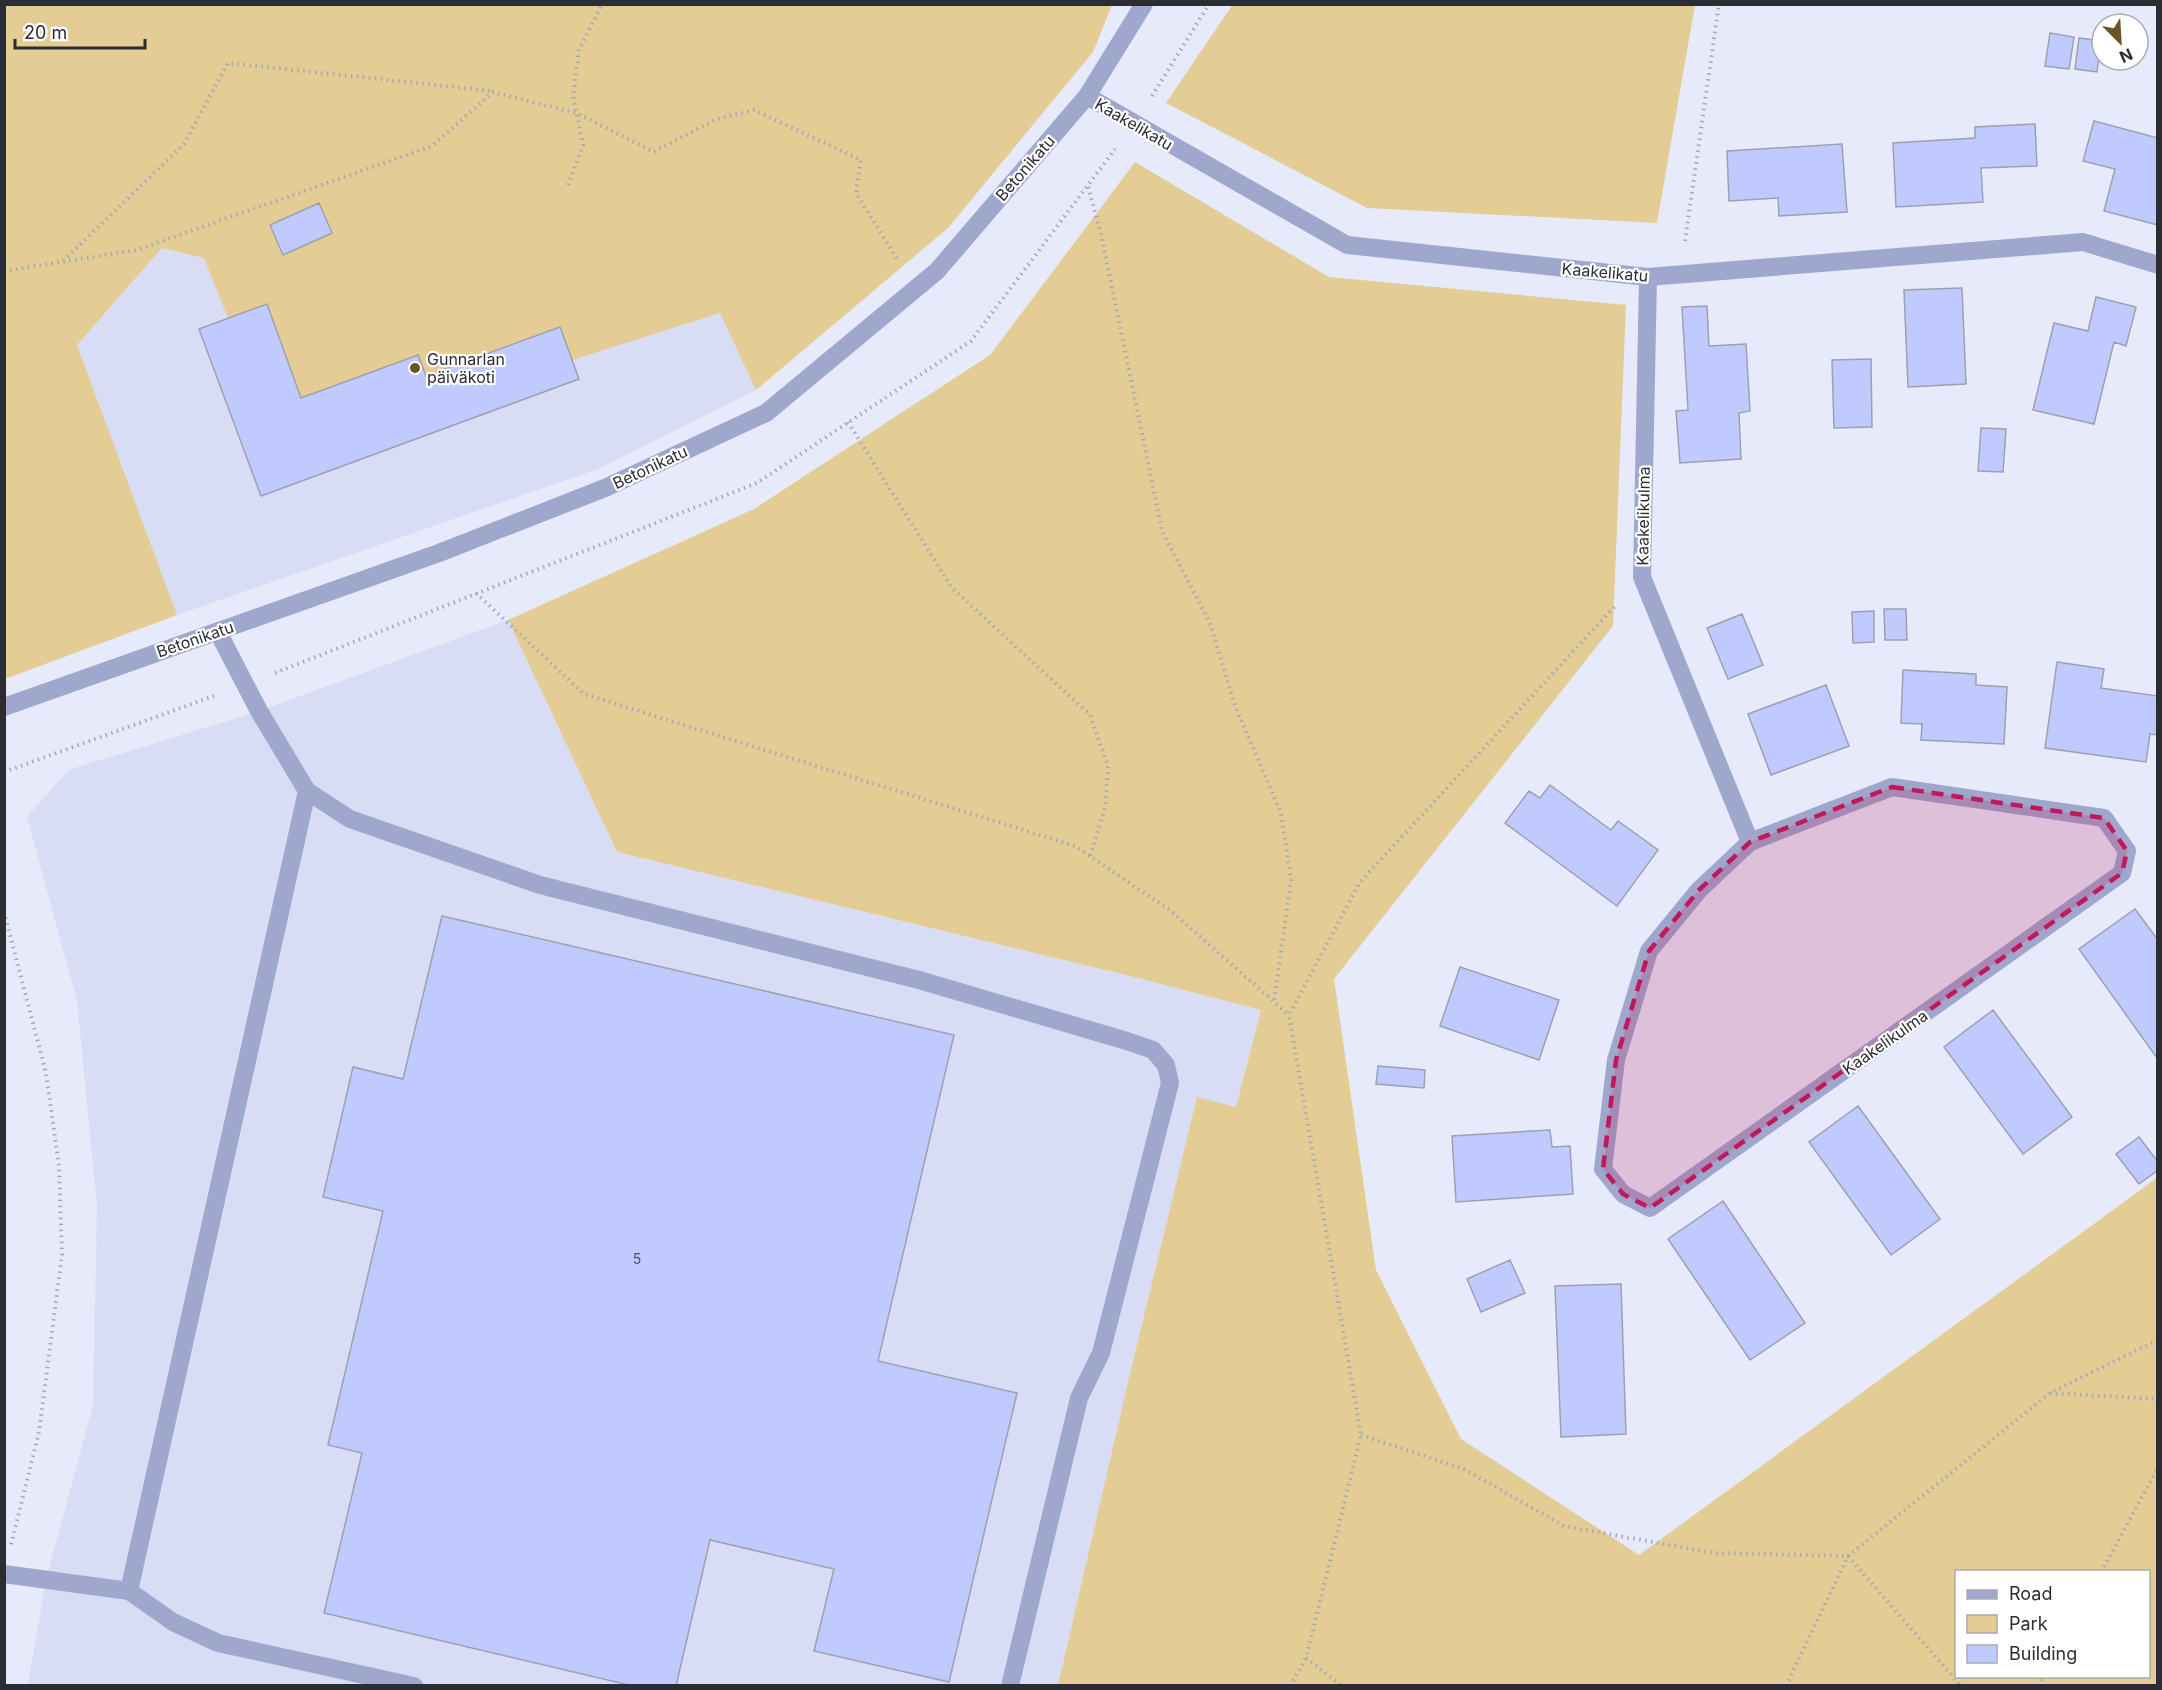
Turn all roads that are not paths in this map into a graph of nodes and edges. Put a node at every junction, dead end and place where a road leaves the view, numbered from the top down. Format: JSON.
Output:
{"nodes":[{"id":1,"x":1144,"y":4,"type":"edge"},
{"id":2,"x":1087,"y":96,"type":"junction"},
{"id":3,"x":2157,"y":265,"type":"edge"},
{"id":4,"x":1648,"y":277,"type":"junction"},
{"id":5,"x":218,"y":632,"type":"junction"},
{"id":6,"x":4,"y":707,"type":"edge"},
{"id":7,"x":307,"y":791,"type":"junction"},
{"id":8,"x":1749,"y":842,"type":"junction"},
{"id":9,"x":4,"y":1574,"type":"edge"},
{"id":10,"x":129,"y":1591,"type":"junction"},
{"id":11,"x":414,"y":1686,"type":"edge"},
{"id":12,"x":1010,"y":1686,"type":"edge"}],
"edges":[{"from":1,"to":2,"type":"street","name":"Betonikatu"},
{"from":2,"to":4,"type":"street","name":"Kaakelikatu"},
{"from":2,"to":5,"type":"street","name":"Betonikatu"},
{"from":3,"to":4,"type":"street","name":"Kaakelikatu"},
{"from":4,"to":8,"type":"street","name":"Kaakelikulma"},
{"from":5,"to":6,"type":"street","name":"Betonikatu"},
{"from":5,"to":7,"type":"street"},
{"from":7,"to":10,"type":"street"},
{"from":7,"to":12,"type":"street"},
{"from":8,"to":8,"type":"street","name":"Kaakelikulma"},
{"from":9,"to":10,"type":"street"},
{"from":10,"to":11,"type":"street"}]}
